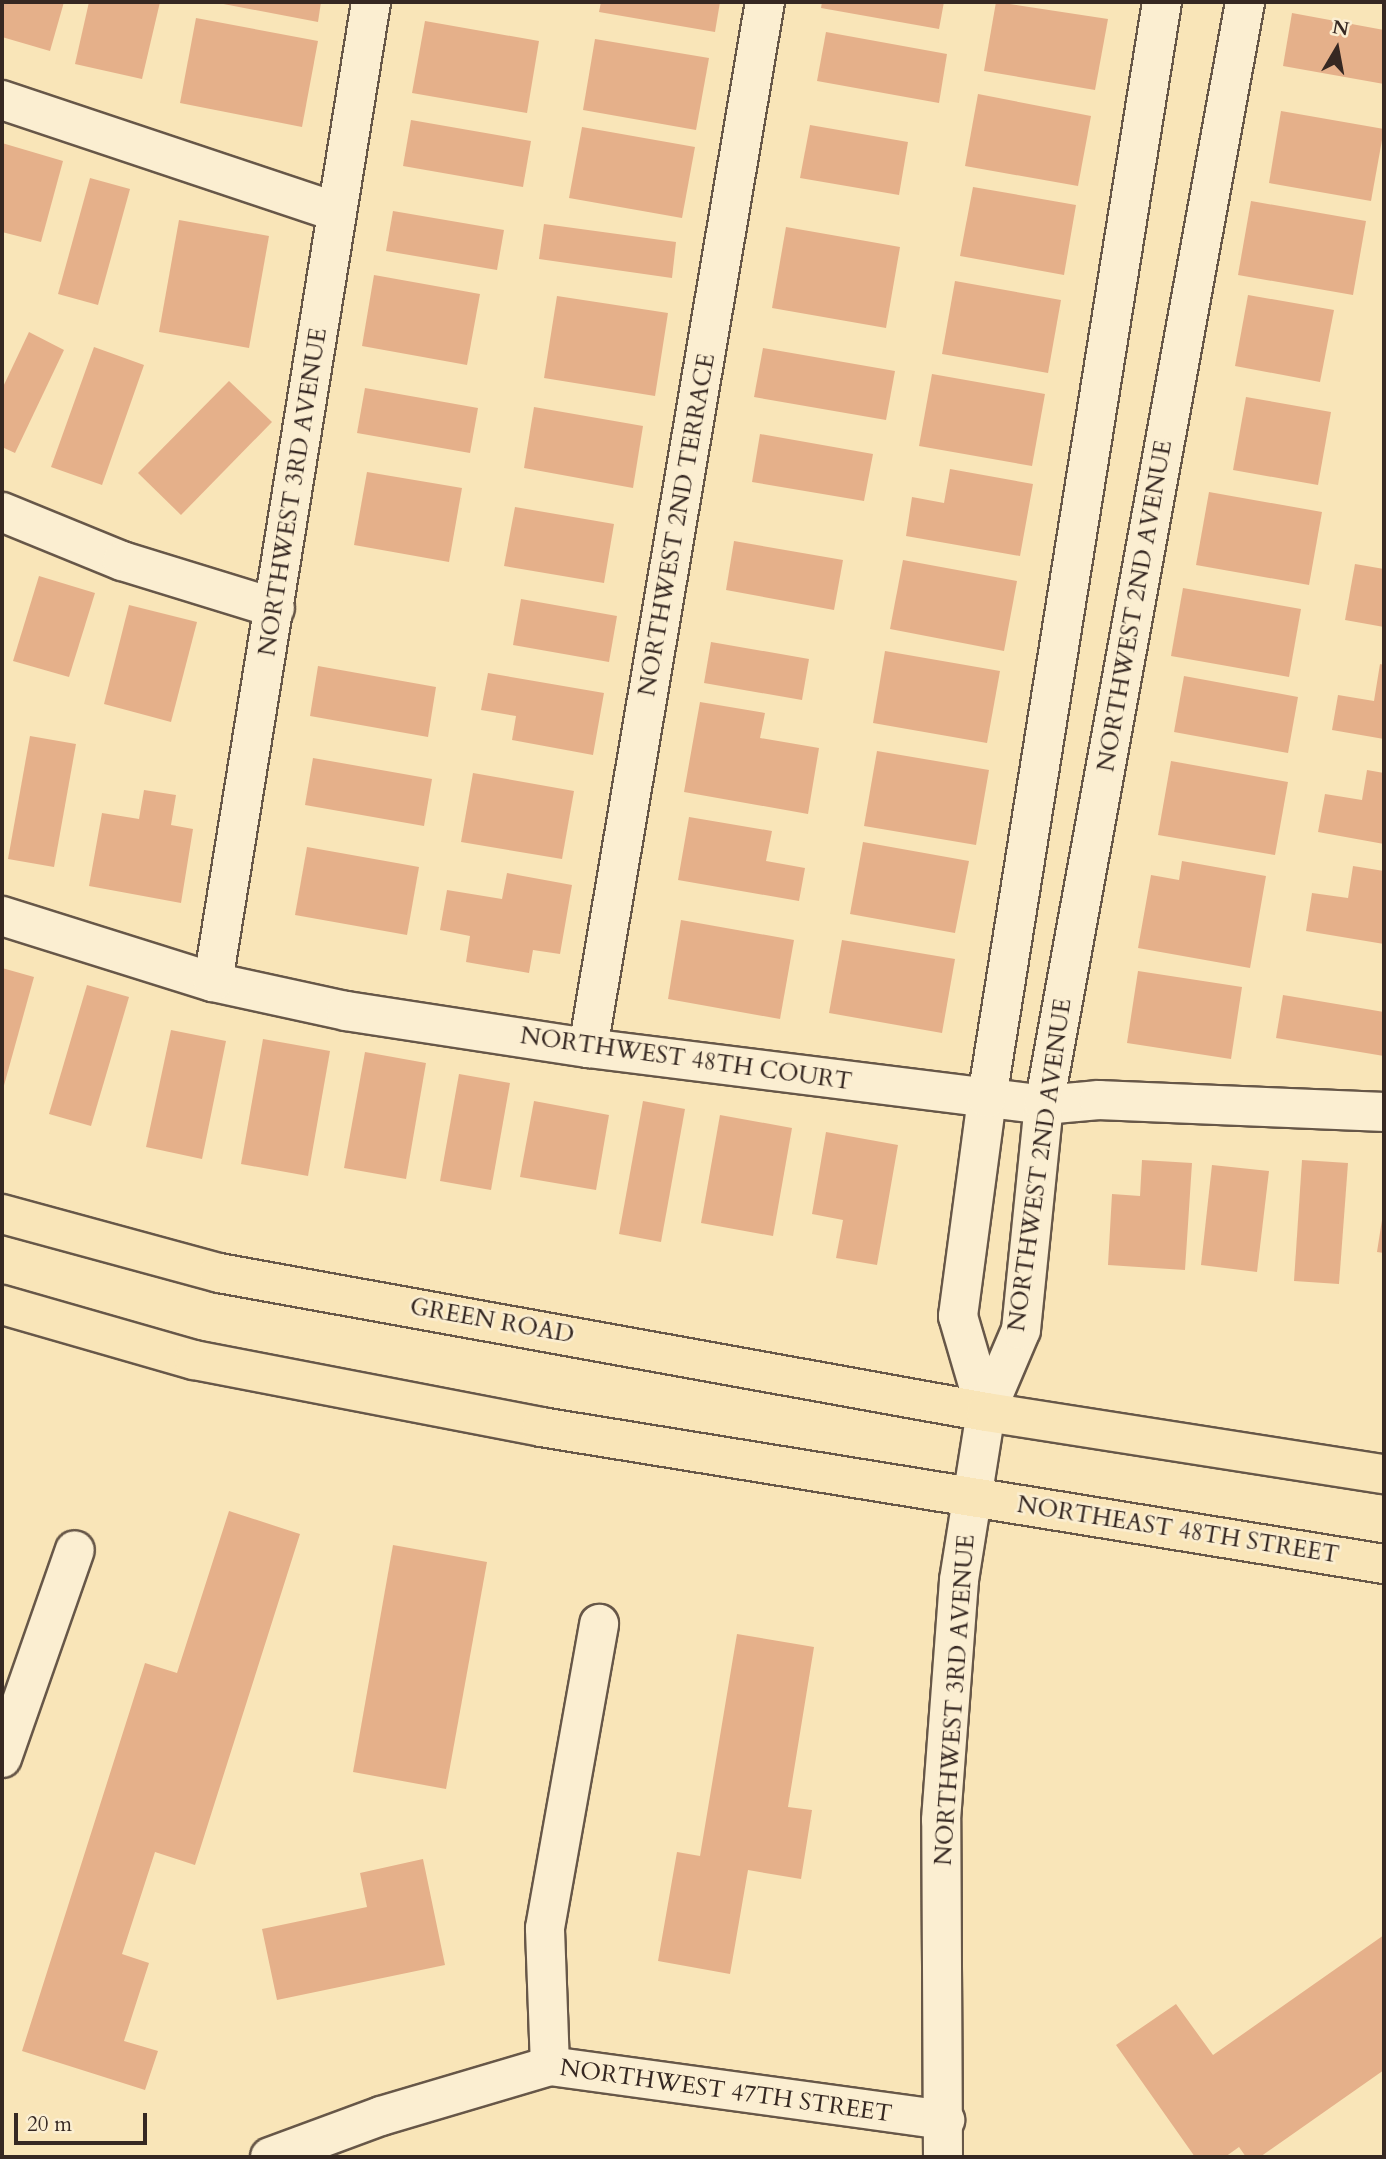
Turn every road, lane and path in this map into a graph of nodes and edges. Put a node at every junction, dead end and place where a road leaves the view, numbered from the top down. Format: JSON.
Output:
{"nodes":[{"id":1,"x":371,"y":2,"type":"edge"},
{"id":2,"x":765,"y":2,"type":"edge"},
{"id":3,"x":1162,"y":2,"type":"edge"},
{"id":4,"x":1245,"y":2,"type":"edge"},
{"id":5,"x":2,"y":100,"type":"edge"},
{"id":6,"x":336,"y":212,"type":"junction"},
{"id":7,"x":2,"y":512,"type":"edge"},
{"id":8,"x":275,"y":608,"type":"junction"},
{"id":9,"x":2,"y":916,"type":"edge"},
{"id":10,"x":213,"y":982,"type":"junction"},
{"id":11,"x":588,"y":1048,"type":"junction"},
{"id":12,"x":987,"y":1098,"type":"junction"},
{"id":13,"x":1044,"y":1105,"type":"junction"},
{"id":14,"x":1384,"y":1112,"type":"edge"},
{"id":15,"x":2,"y":1213,"type":"edge"},
{"id":16,"x":2,"y":1305,"type":"edge"},
{"id":17,"x":986,"y":1412,"type":"junction"},
{"id":18,"x":1384,"y":1474,"type":"edge"},
{"id":19,"x":972,"y":1497,"type":"junction"},
{"id":20,"x":75,"y":1550,"type":"dead end"},
{"id":21,"x":1384,"y":1564,"type":"edge"},
{"id":22,"x":599,"y":1624,"type":"dead end"},
{"id":23,"x":2,"y":1758,"type":"edge"},
{"id":24,"x":550,"y":2066,"type":"junction"},
{"id":25,"x":944,"y":2139,"type":"edge"},
{"id":26,"x":270,"y":2157,"type":"edge"}],
"edges":[{"from":1,"to":6,"type":"street","name":"NORTHWEST 3RD AVENUE"},
{"from":2,"to":11,"type":"street","name":"NORTHWEST 2ND TERRACE"},
{"from":3,"to":12,"type":"street"},
{"from":4,"to":13,"type":"street","name":"NORTHWEST 2ND AVENUE"},
{"from":5,"to":6,"type":"street"},
{"from":6,"to":8,"type":"street","name":"NORTHWEST 3RD AVENUE"},
{"from":7,"to":8,"type":"street"},
{"from":8,"to":10,"type":"street","name":"NORTHWEST 3RD AVENUE"},
{"from":9,"to":10,"type":"street","name":"NORTHWEST 48TH COURT"},
{"from":10,"to":11,"type":"street","name":"NORTHWEST 48TH COURT"},
{"from":11,"to":12,"type":"street","name":"NORTHWEST 48TH COURT"},
{"from":12,"to":13,"type":"street","name":"NORTHWEST 48TH COURT"},
{"from":12,"to":17,"type":"street"},
{"from":13,"to":14,"type":"street","name":"NORTHWEST 48TH COURT"},
{"from":13,"to":17,"type":"street","name":"NORTHWEST 2ND AVENUE"},
{"from":15,"to":17,"type":"main road","name":"GREEN ROAD"},
{"from":16,"to":19,"type":"main road"},
{"from":17,"to":18,"type":"main road"},
{"from":17,"to":19,"type":"street","name":"NORTHWEST 3RD AVENUE"},
{"from":19,"to":21,"type":"main road","name":"NORTHEAST 48TH STREET"},
{"from":19,"to":25,"type":"street","name":"NORTHWEST 3RD AVENUE"},
{"from":20,"to":23,"type":"street"},
{"from":22,"to":24,"type":"street"},
{"from":24,"to":25,"type":"street","name":"NORTHWEST 47TH STREET"},
{"from":24,"to":26,"type":"street","name":"NORTHWEST 47TH STREET"}]}
